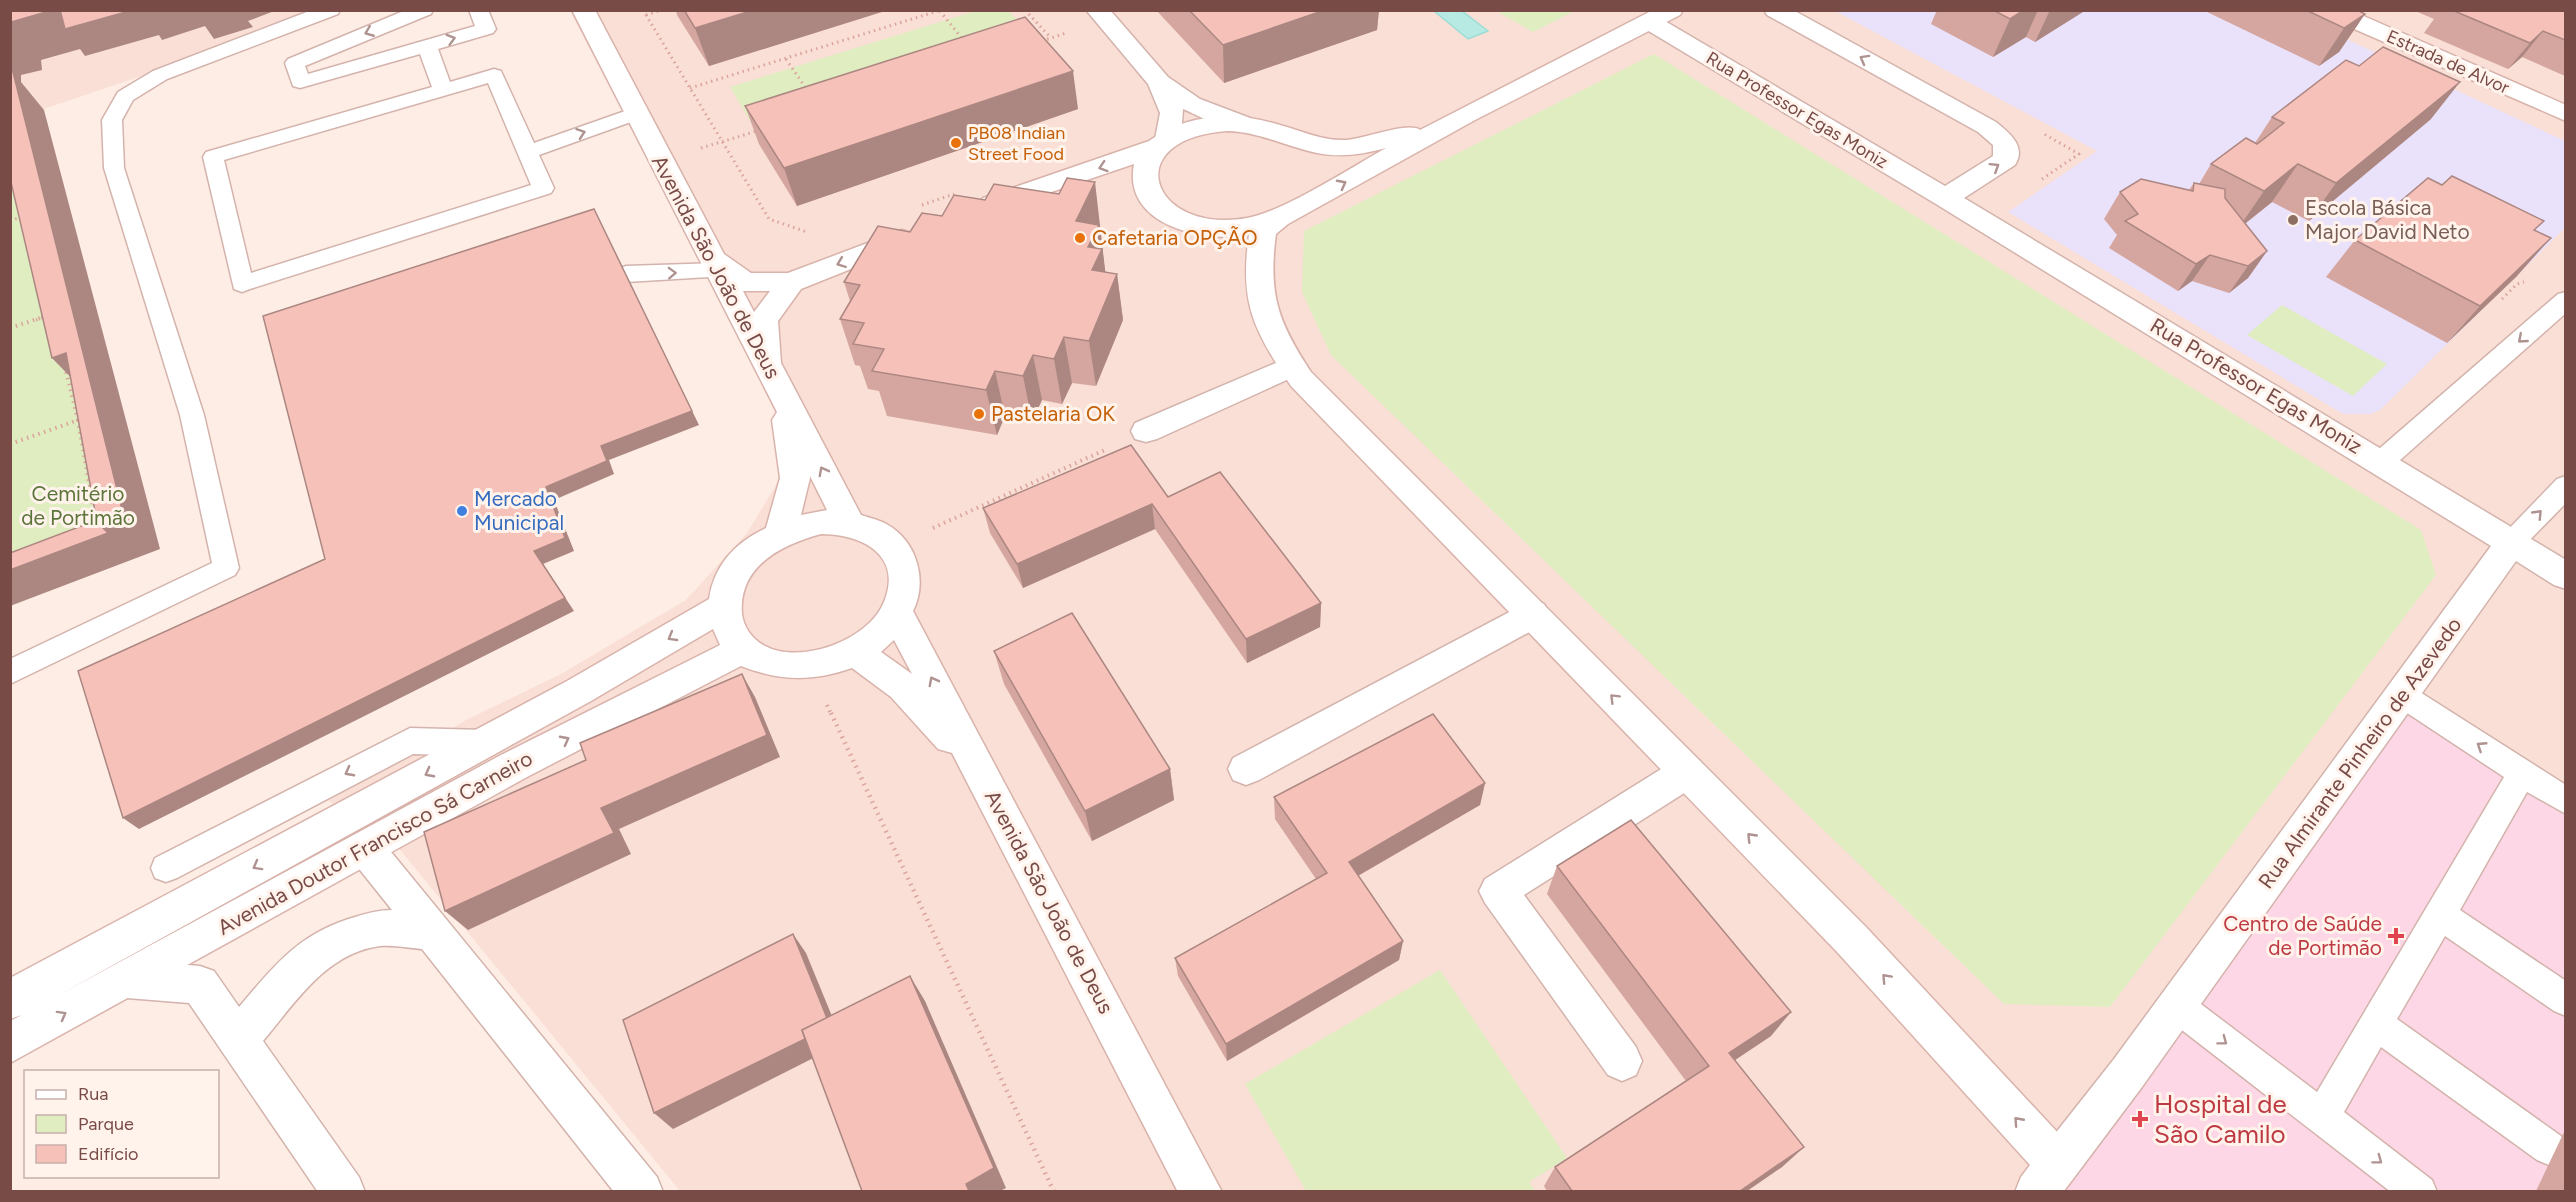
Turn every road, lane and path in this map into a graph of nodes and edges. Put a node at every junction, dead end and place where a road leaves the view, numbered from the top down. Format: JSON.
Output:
{"nodes":[{"id":1,"x":331,"y":10,"type":"edge"},
{"id":2,"x":424,"y":10,"type":"edge"},
{"id":3,"x":478,"y":10,"type":"edge"},
{"id":4,"x":583,"y":10,"type":"edge"},
{"id":5,"x":643,"y":10,"type":"edge"},
{"id":6,"x":662,"y":10,"type":"edge"},
{"id":7,"x":1025,"y":10,"type":"edge"},
{"id":8,"x":1775,"y":10,"type":"edge"},
{"id":9,"x":2330,"y":10,"type":"edge"},
{"id":10,"x":941,"y":11,"type":"edge"},
{"id":11,"x":400,"y":15,"type":"edge"},
{"id":12,"x":646,"y":15,"type":"junction"},
{"id":13,"x":1101,"y":16,"type":"edge"},
{"id":14,"x":1661,"y":16,"type":"edge"},
{"id":15,"x":1051,"y":38,"type":"junction"},
{"id":16,"x":1041,"y":41,"type":"edge"},
{"id":17,"x":966,"y":44,"type":"edge"},
{"id":18,"x":427,"y":46,"type":"junction"},
{"id":19,"x":786,"y":58,"type":"junction"},
{"id":20,"x":1159,"y":82,"type":"junction"},
{"id":21,"x":690,"y":88,"type":"junction"},
{"id":22,"x":443,"y":90,"type":"junction"},
{"id":23,"x":809,"y":94,"type":"edge"},
{"id":24,"x":635,"y":114,"type":"junction"},
{"id":25,"x":2565,"y":114,"type":"edge"},
{"id":26,"x":1466,"y":115,"type":"junction"},
{"id":27,"x":1241,"y":123,"type":"junction"},
{"id":28,"x":766,"y":129,"type":"edge"},
{"id":29,"x":2039,"y":131,"type":"dead end"},
{"id":30,"x":1286,"y":137,"type":"junction"},
{"id":31,"x":722,"y":142,"type":"junction"},
{"id":32,"x":1163,"y":143,"type":"junction"},
{"id":33,"x":527,"y":152,"type":"junction"},
{"id":34,"x":660,"y":160,"type":"junction"},
{"id":35,"x":2034,"y":185,"type":"dead end"},
{"id":36,"x":1945,"y":198,"type":"junction"},
{"id":37,"x":972,"y":212,"type":"edge"},
{"id":38,"x":29,"y":215,"type":"edge"},
{"id":39,"x":1285,"y":215,"type":"junction"},
{"id":40,"x":770,"y":219,"type":"dead end"},
{"id":41,"x":10,"y":221,"type":"edge"},
{"id":42,"x":930,"y":228,"type":"edge"},
{"id":43,"x":714,"y":265,"type":"junction"},
{"id":44,"x":626,"y":274,"type":"edge"},
{"id":45,"x":2527,"y":281,"type":"edge"},
{"id":46,"x":791,"y":282,"type":"junction"},
{"id":47,"x":2565,"y":300,"type":"edge"},
{"id":48,"x":2500,"y":301,"type":"edge"},
{"id":49,"x":53,"y":314,"type":"edge"},
{"id":50,"x":10,"y":328,"type":"edge"},
{"id":51,"x":1292,"y":366,"type":"junction"},
{"id":52,"x":65,"y":367,"type":"edge"},
{"id":53,"x":768,"y":367,"type":"junction"},
{"id":54,"x":784,"y":397,"type":"junction"},
{"id":55,"x":78,"y":420,"type":"junction"},
{"id":56,"x":1146,"y":431,"type":"joint"},
{"id":57,"x":10,"y":444,"type":"edge"},
{"id":58,"x":2381,"y":462,"type":"junction"},
{"id":59,"x":2565,"y":486,"type":"edge"},
{"id":60,"x":850,"y":523,"type":"junction"},
{"id":61,"x":98,"y":530,"type":"edge"},
{"id":62,"x":780,"y":535,"type":"junction"},
{"id":63,"x":2511,"y":543,"type":"junction"},
{"id":64,"x":893,"y":546,"type":"junction"},
{"id":65,"x":2565,"y":576,"type":"edge"},
{"id":66,"x":723,"y":607,"type":"junction"},
{"id":67,"x":897,"y":613,"type":"junction"},
{"id":68,"x":1532,"y":614,"type":"junction"},
{"id":69,"x":742,"y":649,"type":"junction"},
{"id":70,"x":855,"y":652,"type":"junction"},
{"id":71,"x":10,"y":672,"type":"edge"},
{"id":72,"x":821,"y":694,"type":"dead end"},
{"id":73,"x":2402,"y":694,"type":"junction"},
{"id":74,"x":484,"y":743,"type":"junction"},
{"id":75,"x":1246,"y":769,"type":"dead end"},
{"id":76,"x":980,"y":770,"type":"junction"},
{"id":77,"x":1687,"y":772,"type":"junction"},
{"id":78,"x":2523,"y":772,"type":"junction"},
{"id":79,"x":2565,"y":801,"type":"edge"},
{"id":80,"x":365,"y":848,"type":"junction"},
{"id":81,"x":166,"y":868,"type":"dead end"},
{"id":82,"x":2441,"y":915,"type":"junction"},
{"id":83,"x":432,"y":932,"type":"junction"},
{"id":84,"x":127,"y":979,"type":"junction"},
{"id":85,"x":10,"y":1000,"type":"edge"},
{"id":86,"x":2565,"y":1000,"type":"edge"},
{"id":87,"x":2177,"y":1006,"type":"junction"},
{"id":88,"x":2376,"y":1023,"type":"junction"},
{"id":89,"x":238,"y":1040,"type":"junction"},
{"id":90,"x":10,"y":1043,"type":"edge"},
{"id":91,"x":1622,"y":1061,"type":"dead end"},
{"id":92,"x":2322,"y":1117,"type":"junction"},
{"id":93,"x":2549,"y":1148,"type":"dead end"},
{"id":94,"x":2047,"y":1178,"type":"edge"},
{"id":95,"x":344,"y":1191,"type":"edge"},
{"id":96,"x":642,"y":1191,"type":"edge"},
{"id":97,"x":1054,"y":1191,"type":"edge"},
{"id":98,"x":1201,"y":1191,"type":"edge"},
{"id":99,"x":2420,"y":1191,"type":"edge"}],
"edges":[{"from":1,"to":71,"type":"lane"},
{"from":2,"to":11,"type":"lane"},
{"from":18,"to":3,"type":"lane","one_way":true},
{"from":4,"to":24,"type":"street","name":"Avenida São João de Deus"},
{"from":5,"to":12,"type":"path"},
{"from":6,"to":12,"type":"path"},
{"from":7,"to":15,"type":"path"},
{"from":36,"to":8,"type":"street","one_way":true},
{"from":9,"to":25,"type":"street","name":"Estrada de Alvor"},
{"from":10,"to":17,"type":"path"},
{"from":10,"to":19,"type":"path"},
{"from":11,"to":18,"type":"lane","one_way":true},
{"from":12,"to":21,"type":"path"},
{"from":13,"to":15,"type":"path"},
{"from":13,"to":20,"type":"street"},
{"from":14,"to":26,"type":"street"},
{"from":14,"to":36,"type":"street","name":"Rua Professor Egas Moniz"},
{"from":15,"to":16,"type":"path"},
{"from":18,"to":22,"type":"lane"},
{"from":19,"to":21,"type":"path"},
{"from":19,"to":23,"type":"path"},
{"from":20,"to":27,"type":"street"},
{"from":20,"to":32,"type":"street"},
{"from":21,"to":31,"type":"path"},
{"from":22,"to":33,"type":"lane"},
{"from":22,"to":33,"type":"lane"},
{"from":33,"to":24,"type":"lane","one_way":true},
{"from":24,"to":34,"type":"street","name":"Avenida São João de Deus"},
{"from":26,"to":30,"type":"street"},
{"from":39,"to":26,"type":"street","one_way":true},
{"from":27,"to":30,"type":"street"},
{"from":27,"to":32,"type":"street"},
{"from":28,"to":31,"type":"path"},
{"from":29,"to":35,"type":"path"},
{"from":30,"to":39,"type":"street"},
{"from":31,"to":34,"type":"path"},
{"from":31,"to":40,"type":"path"},
{"from":32,"to":37,"type":"street","one_way":true},
{"from":32,"to":39,"type":"street"},
{"from":34,"to":43,"type":"street","name":"Avenida São João de Deus"},
{"from":36,"to":58,"type":"street","name":"Rua Professor Egas Moniz"},
{"from":38,"to":41,"type":"path"},
{"from":39,"to":51,"type":"street"},
{"from":42,"to":46,"type":"street","one_way":true},
{"from":44,"to":43,"type":"lane","one_way":true},
{"from":43,"to":46,"type":"street"},
{"from":43,"to":53,"type":"street","name":"Avenida São João de Deus"},
{"from":45,"to":48,"type":"path"},
{"from":46,"to":53,"type":"street"},
{"from":47,"to":58,"type":"lane","one_way":true},
{"from":49,"to":50,"type":"path"},
{"from":51,"to":56,"type":"street"},
{"from":51,"to":68,"type":"street"},
{"from":52,"to":55,"type":"path"},
{"from":53,"to":54,"type":"street","name":"Avenida São João de Deus"},
{"from":60,"to":54,"type":"street","name":"Avenida São João de Deus","one_way":true},
{"from":54,"to":62,"type":"street"},
{"from":55,"to":57,"type":"path"},
{"from":55,"to":61,"type":"path"},
{"from":56,"to":64,"type":"path"},
{"from":58,"to":63,"type":"street","name":"Rua Professor Egas Moniz"},
{"from":63,"to":59,"type":"lane","one_way":true},
{"from":60,"to":62,"type":"street"},
{"from":60,"to":64,"type":"street"},
{"from":62,"to":66,"type":"street"},
{"from":63,"to":65,"type":"street","name":"Rua Professor Egas Moniz"},
{"from":63,"to":73,"type":"street","name":"Rua Almirante Pinheiro de Azevedo"},
{"from":64,"to":67,"type":"street"},
{"from":66,"to":69,"type":"street"},
{"from":66,"to":74,"type":"street","name":"Avenida Doutor Francisco Sá Carneiro","one_way":true},
{"from":67,"to":70,"type":"street"},
{"from":76,"to":67,"type":"street","name":"Avenida São João de Deus","one_way":true},
{"from":68,"to":75,"type":"street"},
{"from":77,"to":68,"type":"street","one_way":true},
{"from":69,"to":70,"type":"street"},
{"from":80,"to":69,"type":"street","name":"Avenida Doutor Francisco Sá Carneiro","one_way":true},
{"from":70,"to":76,"type":"street"},
{"from":72,"to":97,"type":"path"},
{"from":78,"to":73,"type":"lane","one_way":true},
{"from":73,"to":87,"type":"street","name":"Rua Almirante Pinheiro de Azevedo"},
{"from":74,"to":81,"type":"lane","one_way":true},
{"from":74,"to":85,"type":"street","name":"Avenida Doutor Francisco Sá Carneiro","one_way":true},
{"from":76,"to":98,"type":"street","name":"Avenida São João de Deus"},
{"from":77,"to":91,"type":"street"},
{"from":94,"to":77,"type":"street","one_way":true},
{"from":78,"to":79,"type":"lane"},
{"from":78,"to":82,"type":"lane"},
{"from":80,"to":83,"type":"street"},
{"from":80,"to":84,"type":"street","name":"Avenida Doutor Francisco Sá Carneiro"},
{"from":82,"to":86,"type":"lane"},
{"from":82,"to":88,"type":"lane"},
{"from":83,"to":89,"type":"street"},
{"from":83,"to":96,"type":"street"},
{"from":84,"to":89,"type":"street"},
{"from":90,"to":84,"type":"street","name":"Avenida Doutor Francisco Sá Carneiro","one_way":true},
{"from":87,"to":92,"type":"lane","one_way":true},
{"from":87,"to":94,"type":"street","name":"Rua Almirante Pinheiro de Azevedo"},
{"from":88,"to":92,"type":"lane"},
{"from":88,"to":93,"type":"lane"},
{"from":89,"to":95,"type":"street"},
{"from":92,"to":99,"type":"lane","one_way":true}]}
